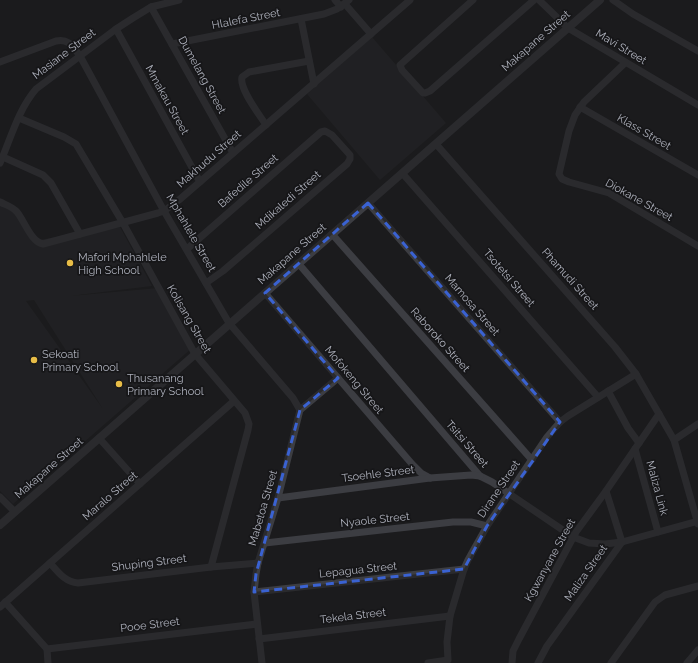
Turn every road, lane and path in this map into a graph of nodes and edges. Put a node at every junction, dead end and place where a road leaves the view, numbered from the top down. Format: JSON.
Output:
{"nodes":[{"id":1,"x":179,"y":0,"type":"edge"},
{"id":2,"x":335,"y":0,"type":"edge"},
{"id":3,"x":410,"y":0,"type":"edge"},
{"id":4,"x":473,"y":0,"type":"edge"},
{"id":5,"x":534,"y":0,"type":"edge"},
{"id":6,"x":539,"y":0,"type":"edge"},
{"id":7,"x":600,"y":0,"type":"edge"},
{"id":8,"x":612,"y":0,"type":"edge"},
{"id":9,"x":345,"y":3,"type":"edge"},
{"id":10,"x":151,"y":7,"type":"junction"},
{"id":11,"x":301,"y":19,"type":"junction"},
{"id":12,"x":568,"y":28,"type":"junction"},
{"id":13,"x":116,"y":29,"type":"junction"},
{"id":14,"x":371,"y":34,"type":"junction"},
{"id":15,"x":172,"y":44,"type":"junction"},
{"id":16,"x":698,"y":51,"type":"edge"},
{"id":17,"x":80,"y":56,"type":"junction"},
{"id":18,"x":309,"y":61,"type":"junction"},
{"id":19,"x":0,"y":62,"type":"edge"},
{"id":20,"x":625,"y":63,"type":"junction"},
{"id":21,"x":314,"y":84,"type":"junction"},
{"id":22,"x":698,"y":105,"type":"edge"},
{"id":23,"x":580,"y":107,"type":"junction"},
{"id":24,"x":19,"y":118,"type":"junction"},
{"id":25,"x":266,"y":126,"type":"junction"},
{"id":26,"x":323,"y":131,"type":"joint"},
{"id":27,"x":436,"y":144,"type":"junction"},
{"id":28,"x":233,"y":153,"type":"junction"},
{"id":29,"x":1,"y":160,"type":"edge"},
{"id":30,"x":403,"y":174,"type":"junction"},
{"id":31,"x":698,"y":176,"type":"edge"},
{"id":32,"x":200,"y":182,"type":"junction"},
{"id":33,"x":0,"y":202,"type":"edge"},
{"id":34,"x":368,"y":203,"type":"junction"},
{"id":35,"x":164,"y":211,"type":"junction"},
{"id":36,"x":123,"y":223,"type":"junction"},
{"id":37,"x":80,"y":234,"type":"junction"},
{"id":38,"x":332,"y":234,"type":"junction"},
{"id":39,"x":698,"y":246,"type":"edge"},
{"id":40,"x":187,"y":249,"type":"junction"},
{"id":41,"x":298,"y":264,"type":"junction"},
{"id":42,"x":206,"y":283,"type":"junction"},
{"id":43,"x":265,"y":293,"type":"junction"},
{"id":44,"x":229,"y":323,"type":"junction"},
{"id":45,"x":195,"y":354,"type":"junction"},
{"id":46,"x":636,"y":374,"type":"junction"},
{"id":47,"x":338,"y":378,"type":"junction"},
{"id":48,"x":608,"y":391,"type":"junction"},
{"id":49,"x":598,"y":397,"type":"junction"},
{"id":50,"x":234,"y":401,"type":"junction"},
{"id":51,"x":300,"y":410,"type":"junction"},
{"id":52,"x":659,"y":414,"type":"junction"},
{"id":53,"x":560,"y":422,"type":"junction"},
{"id":54,"x":698,"y":424,"type":"edge"},
{"id":55,"x":99,"y":438,"type":"junction"},
{"id":56,"x":674,"y":440,"type":"junction"},
{"id":57,"x":637,"y":446,"type":"junction"},
{"id":58,"x":532,"y":460,"type":"junction"},
{"id":59,"x":480,"y":476,"type":"junction"},
{"id":60,"x":430,"y":478,"type":"junction"},
{"id":61,"x":140,"y":484,"type":"junction"},
{"id":62,"x":606,"y":491,"type":"junction"},
{"id":63,"x":509,"y":493,"type":"junction"},
{"id":64,"x":0,"y":497,"type":"edge"},
{"id":65,"x":278,"y":498,"type":"junction"},
{"id":66,"x":15,"y":512,"type":"junction"},
{"id":67,"x":698,"y":522,"type":"edge"},
{"id":68,"x":0,"y":525,"type":"edge"},
{"id":69,"x":488,"y":526,"type":"junction"},
{"id":70,"x":658,"y":532,"type":"junction"},
{"id":71,"x":573,"y":537,"type":"junction"},
{"id":72,"x":622,"y":542,"type":"junction"},
{"id":73,"x":265,"y":543,"type":"junction"},
{"id":74,"x":50,"y":563,"type":"junction"},
{"id":75,"x":258,"y":563,"type":"junction"},
{"id":76,"x":211,"y":567,"type":"junction"},
{"id":77,"x":464,"y":569,"type":"junction"},
{"id":78,"x":698,"y":586,"type":"edge"},
{"id":79,"x":254,"y":592,"type":"junction"},
{"id":80,"x":2,"y":605,"type":"edge"},
{"id":81,"x":450,"y":616,"type":"junction"},
{"id":82,"x":257,"y":624,"type":"junction"},
{"id":83,"x":259,"y":639,"type":"junction"},
{"id":84,"x":46,"y":649,"type":"junction"},
{"id":85,"x":698,"y":650,"type":"edge"},
{"id":86,"x":48,"y":663,"type":"edge"},
{"id":87,"x":262,"y":663,"type":"edge"},
{"id":88,"x":428,"y":663,"type":"edge"},
{"id":89,"x":512,"y":663,"type":"edge"},
{"id":90,"x":538,"y":663,"type":"edge"},
{"id":91,"x":611,"y":663,"type":"edge"},
{"id":92,"x":687,"y":663,"type":"edge"}],
"edges":[{"from":1,"to":10,"type":"street","name":"Masiane Street"},
{"from":2,"to":9,"type":"street"},
{"from":3,"to":14,"type":"street","name":"Makhudu Street"},
{"from":4,"to":5,"type":"street"},
{"from":6,"to":12,"type":"street","name":"Mavi Street"},
{"from":7,"to":12,"type":"street","name":"Makapane Street"},
{"from":8,"to":16,"type":"street"},
{"from":9,"to":11,"type":"street","name":"Hlalefa Street"},
{"from":9,"to":14,"type":"street"},
{"from":10,"to":13,"type":"street","name":"Masiane Street"},
{"from":10,"to":15,"type":"street","name":"Dumelang Street"},
{"from":11,"to":15,"type":"street","name":"Hlalefa Street"},
{"from":11,"to":18,"type":"street"},
{"from":12,"to":20,"type":"street","name":"Mavi Street"},
{"from":12,"to":27,"type":"street","name":"Makapane Street"},
{"from":13,"to":17,"type":"street","name":"Masiane Street"},
{"from":13,"to":32,"type":"street","name":"Mmakau Street"},
{"from":14,"to":21,"type":"street","name":"Makhudu Street"},
{"from":15,"to":28,"type":"street","name":"Dumelang Street"},
{"from":17,"to":19,"type":"street","name":"Mphahlele Street"},
{"from":17,"to":24,"type":"street","name":"Masiane Street"},
{"from":17,"to":35,"type":"street","name":"Mphahlele Street"},
{"from":18,"to":21,"type":"street"},
{"from":18,"to":25,"type":"street"},
{"from":20,"to":22,"type":"street","name":"Mavi Street"},
{"from":20,"to":23,"type":"street","name":"Diokane Street"},
{"from":21,"to":25,"type":"street","name":"Makhudu Street"},
{"from":23,"to":31,"type":"street","name":"Klass Street"},
{"from":23,"to":39,"type":"street","name":"Diokane Street"},
{"from":24,"to":29,"type":"street","name":"Masiane Street"},
{"from":24,"to":36,"type":"street","name":"Kolisang Street"},
{"from":25,"to":28,"type":"street","name":"Makhudu Street"},
{"from":26,"to":40,"type":"street","name":"Bafedile Street"},
{"from":26,"to":42,"type":"street","name":"Mdikaledi Street"},
{"from":27,"to":30,"type":"street","name":"Makapane Street"},
{"from":27,"to":46,"type":"street","name":"Phamudi Street"},
{"from":28,"to":32,"type":"street","name":"Makhudu Street"},
{"from":29,"to":37,"type":"street"},
{"from":30,"to":34,"type":"street","name":"Makapane Street"},
{"from":30,"to":49,"type":"street","name":"Tsotetsi Street"},
{"from":32,"to":35,"type":"street","name":"Makhudu Street"},
{"from":33,"to":37,"type":"street","name":"Makhudu Street"},
{"from":34,"to":38,"type":"street","name":"Makapane Street"},
{"from":34,"to":53,"type":"street","name":"Mamosa Street"},
{"from":35,"to":36,"type":"street","name":"Makhudu Street"},
{"from":35,"to":40,"type":"street","name":"Mphahlele Street"},
{"from":36,"to":37,"type":"street","name":"Makhudu Street"},
{"from":36,"to":45,"type":"street","name":"Kolisang Street"},
{"from":38,"to":41,"type":"street","name":"Makapane Street"},
{"from":38,"to":58,"type":"street","name":"Raboroko Street"},
{"from":40,"to":42,"type":"street","name":"Mphahlele Street"},
{"from":41,"to":43,"type":"street","name":"Makapane Street"},
{"from":41,"to":59,"type":"street","name":"Tsitsi Street"},
{"from":42,"to":44,"type":"street","name":"Mphahlele Street"},
{"from":43,"to":44,"type":"street","name":"Makapane Street"},
{"from":43,"to":47,"type":"street","name":"Mofokeng Street"},
{"from":44,"to":45,"type":"street","name":"Makapane Street"},
{"from":44,"to":51,"type":"street","name":"Mphahlele Street"},
{"from":45,"to":50,"type":"street","name":"Kolisang Street"},
{"from":45,"to":55,"type":"street","name":"Makapane Street"},
{"from":46,"to":48,"type":"street","name":"Dirane Street"},
{"from":46,"to":52,"type":"street","name":"Phamudi Street"},
{"from":47,"to":51,"type":"street"},
{"from":47,"to":60,"type":"street","name":"Mofokeng Street"},
{"from":48,"to":49,"type":"street","name":"Dirane Street"},
{"from":48,"to":57,"type":"street","name":"Maliza Link"},
{"from":49,"to":53,"type":"street","name":"Dirane Street"},
{"from":50,"to":61,"type":"street","name":"Maralo Street"},
{"from":50,"to":76,"type":"street","name":"Kolisang Street"},
{"from":51,"to":65,"type":"street","name":"Mabetoa Street"},
{"from":52,"to":56,"type":"street","name":"Phamudi Street"},
{"from":52,"to":57,"type":"street","name":"Kgwanyane Street"},
{"from":53,"to":58,"type":"street","name":"Dirane Street"},
{"from":54,"to":56,"type":"street"},
{"from":55,"to":61,"type":"street"},
{"from":55,"to":66,"type":"street","name":"Makapane Street"},
{"from":56,"to":67,"type":"street","name":"Phamudi Street"},
{"from":57,"to":62,"type":"street","name":"Kgwanyane Street"},
{"from":57,"to":70,"type":"street","name":"Maliza Link"},
{"from":58,"to":63,"type":"street","name":"Dirane Street"},
{"from":59,"to":60,"type":"street","name":"Tsoehle Street"},
{"from":59,"to":63,"type":"street","name":"Tsitsi Street"},
{"from":60,"to":65,"type":"street","name":"Tsoehle Street"},
{"from":61,"to":74,"type":"street","name":"Maralo Street"},
{"from":62,"to":71,"type":"street","name":"Kgwanyane Street"},
{"from":62,"to":72,"type":"street"},
{"from":63,"to":69,"type":"street","name":"Dirane Street"},
{"from":63,"to":71,"type":"street","name":"Tsitsi Street"},
{"from":64,"to":66,"type":"street"},
{"from":65,"to":73,"type":"street","name":"Mabetoa Street"},
{"from":66,"to":68,"type":"street","name":"Makapane Street"},
{"from":67,"to":70,"type":"street","name":"Maliza Street"},
{"from":69,"to":73,"type":"street","name":"Nyaole Street"},
{"from":69,"to":77,"type":"street","name":"Dirane Street"},
{"from":70,"to":72,"type":"street","name":"Maliza Street"},
{"from":71,"to":72,"type":"street","name":"Tsitsi Street"},
{"from":71,"to":89,"type":"street","name":"Kgwanyane Street"},
{"from":72,"to":90,"type":"street","name":"Maliza Street"},
{"from":73,"to":75,"type":"street","name":"Mabetoa Street"},
{"from":74,"to":76,"type":"street","name":"Shuping Street"},
{"from":74,"to":80,"type":"street","name":"Maralo Street"},
{"from":75,"to":76,"type":"street","name":"Shuping Street"},
{"from":75,"to":79,"type":"street","name":"Mabetoa Street"},
{"from":77,"to":79,"type":"street","name":"Lepagua Street"},
{"from":77,"to":81,"type":"street","name":"Dirane Street"},
{"from":78,"to":91,"type":"street"},
{"from":79,"to":82,"type":"street","name":"Mabetoa Street"},
{"from":80,"to":84,"type":"street"},
{"from":81,"to":83,"type":"street","name":"Tekela Street"},
{"from":81,"to":88,"type":"street","name":"Dirane Street"},
{"from":82,"to":83,"type":"street","name":"Mabetoa Street"},
{"from":82,"to":84,"type":"street","name":"Pooe Street"},
{"from":83,"to":87,"type":"street","name":"Mabetoa Street"},
{"from":84,"to":86,"type":"street"},
{"from":85,"to":92,"type":"street"}]}
